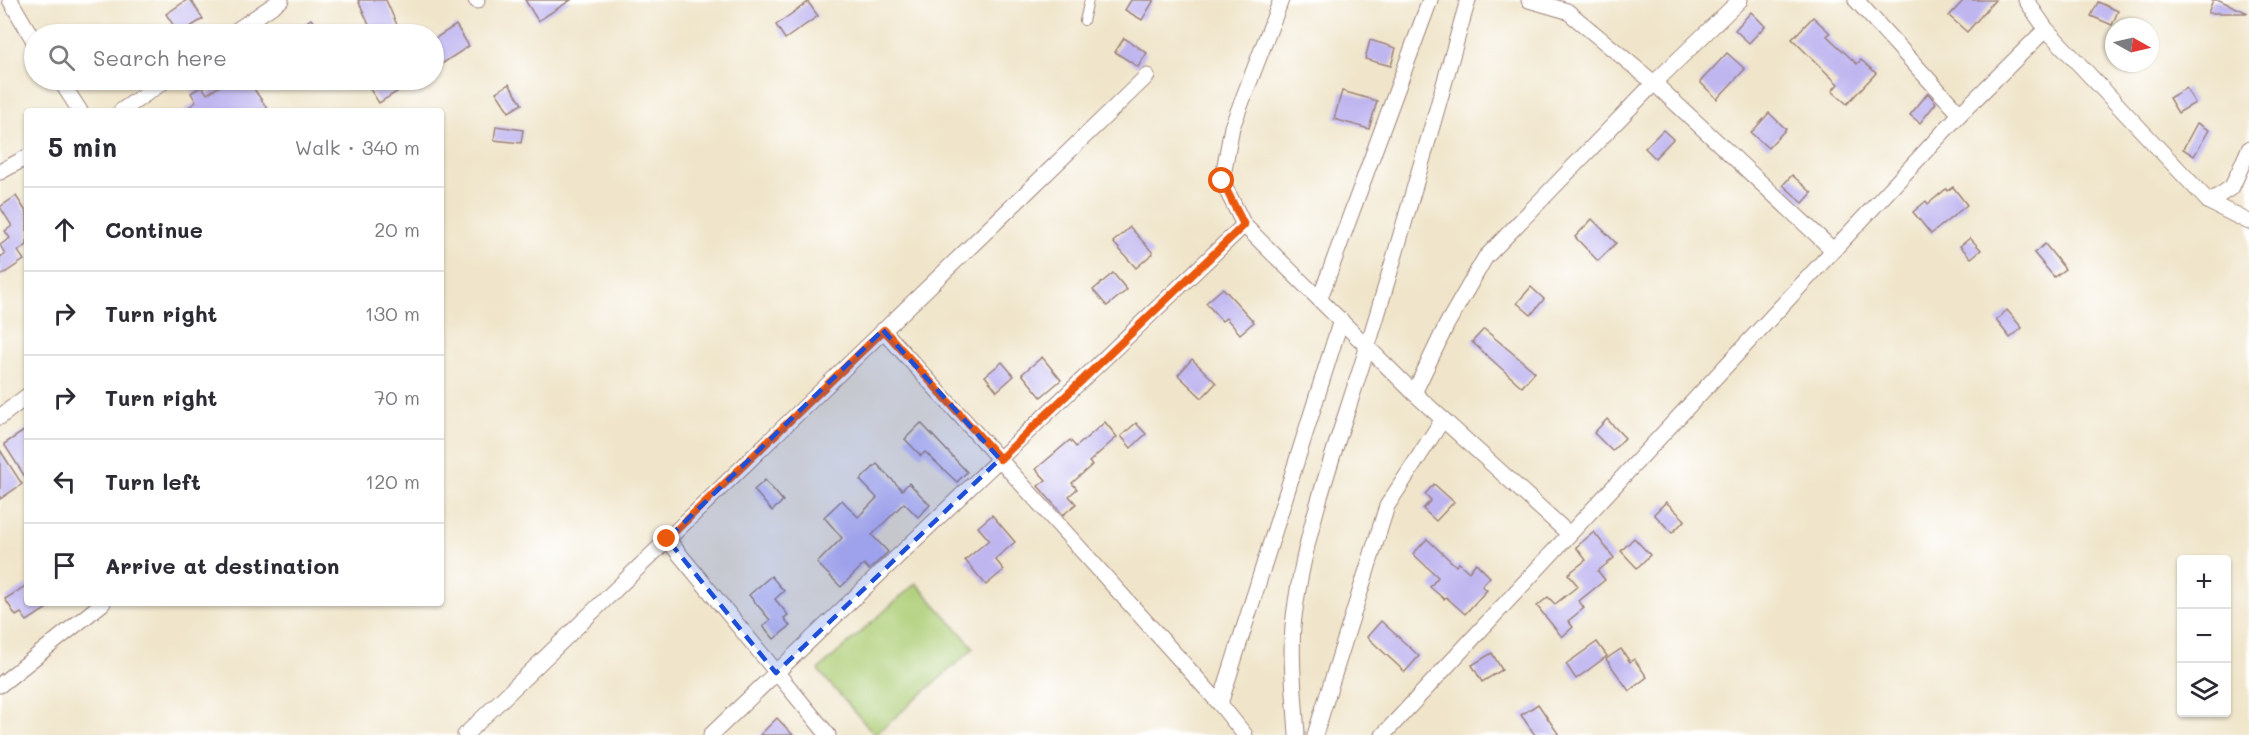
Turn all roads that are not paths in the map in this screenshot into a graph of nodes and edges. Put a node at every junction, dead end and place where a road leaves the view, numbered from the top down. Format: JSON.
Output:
{"nodes":[{"id":1,"x":10,"y":0,"type":"edge"},
{"id":2,"x":280,"y":0,"type":"edge"},
{"id":3,"x":1089,"y":0,"type":"edge"},
{"id":4,"x":1281,"y":0,"type":"edge"},
{"id":5,"x":1430,"y":0,"type":"edge"},
{"id":6,"x":1468,"y":0,"type":"edge"},
{"id":7,"x":1530,"y":0,"type":"edge"},
{"id":8,"x":1740,"y":0,"type":"edge"},
{"id":9,"x":1856,"y":0,"type":"edge"},
{"id":10,"x":2026,"y":0,"type":"edge"},
{"id":11,"x":1569,"y":5,"type":"edge"},
{"id":12,"x":1084,"y":21,"type":"dead end"},
{"id":13,"x":24,"y":24,"type":"edge"},
{"id":14,"x":245,"y":24,"type":"edge"},
{"id":15,"x":2046,"y":29,"type":"junction"},
{"id":16,"x":1147,"y":76,"type":"dead end"},
{"id":17,"x":1654,"y":83,"type":"junction"},
{"id":18,"x":67,"y":90,"type":"edge"},
{"id":19,"x":151,"y":90,"type":"edge"},
{"id":20,"x":79,"y":108,"type":"edge"},
{"id":21,"x":125,"y":108,"type":"edge"},
{"id":22,"x":1960,"y":114,"type":"junction"},
{"id":23,"x":2249,"y":149,"type":"edge"},
{"id":24,"x":24,"y":159,"type":"edge"},
{"id":25,"x":0,"y":172,"type":"edge"},
{"id":26,"x":2209,"y":202,"type":"junction"},
{"id":27,"x":2249,"y":222,"type":"edge"},
{"id":28,"x":1244,"y":225,"type":"junction"},
{"id":29,"x":1833,"y":250,"type":"junction"},
{"id":30,"x":1320,"y":298,"type":"junction"},
{"id":31,"x":1341,"y":320,"type":"junction"},
{"id":32,"x":884,"y":330,"type":"junction"},
{"id":33,"x":1368,"y":347,"type":"junction"},
{"id":34,"x":1414,"y":393,"type":"junction"},
{"id":35,"x":24,"y":398,"type":"edge"},
{"id":36,"x":0,"y":417,"type":"edge"},
{"id":37,"x":1443,"y":419,"type":"junction"},
{"id":38,"x":1000,"y":459,"type":"junction"},
{"id":39,"x":1569,"y":534,"type":"junction"},
{"id":40,"x":667,"y":539,"type":"junction"},
{"id":41,"x":99,"y":606,"type":"edge"},
{"id":42,"x":777,"y":673,"type":"junction"},
{"id":43,"x":0,"y":685,"type":"edge"},
{"id":44,"x":1220,"y":704,"type":"junction"},
{"id":45,"x":465,"y":735,"type":"edge"},
{"id":46,"x":711,"y":735,"type":"edge"},
{"id":47,"x":828,"y":735,"type":"edge"},
{"id":48,"x":1245,"y":735,"type":"edge"},
{"id":49,"x":1297,"y":735,"type":"edge"},
{"id":50,"x":1315,"y":735,"type":"edge"},
{"id":51,"x":1383,"y":735,"type":"edge"}],
"edges":[{"from":1,"to":13,"type":"street"},
{"from":2,"to":14,"type":"street"},
{"from":3,"to":12,"type":"lane"},
{"from":4,"to":28,"type":"street"},
{"from":5,"to":30,"type":"street"},
{"from":6,"to":33,"type":"street"},
{"from":7,"to":11,"type":"street"},
{"from":8,"to":17,"type":"street"},
{"from":9,"to":22,"type":"street"},
{"from":10,"to":15,"type":"street"},
{"from":11,"to":17,"type":"street"},
{"from":15,"to":22,"type":"street"},
{"from":15,"to":26,"type":"street"},
{"from":16,"to":32,"type":"street"},
{"from":17,"to":29,"type":"street"},
{"from":17,"to":34,"type":"street"},
{"from":18,"to":20,"type":"street"},
{"from":19,"to":21,"type":"street"},
{"from":22,"to":29,"type":"street"},
{"from":23,"to":26,"type":"street"},
{"from":24,"to":25,"type":"street"},
{"from":26,"to":27,"type":"street"},
{"from":28,"to":30,"type":"street"},
{"from":28,"to":38,"type":"street"},
{"from":29,"to":39,"type":"street"},
{"from":30,"to":31,"type":"street"},
{"from":31,"to":33,"type":"street"},
{"from":31,"to":44,"type":"street"},
{"from":32,"to":38,"type":"street"},
{"from":32,"to":40,"type":"street"},
{"from":33,"to":34,"type":"street"},
{"from":33,"to":49,"type":"street"},
{"from":34,"to":37,"type":"street"},
{"from":35,"to":36,"type":"street"},
{"from":37,"to":39,"type":"street"},
{"from":37,"to":50,"type":"street"},
{"from":38,"to":42,"type":"street"},
{"from":38,"to":44,"type":"street"},
{"from":39,"to":51,"type":"street"},
{"from":40,"to":42,"type":"street"},
{"from":40,"to":45,"type":"street"},
{"from":41,"to":43,"type":"street"},
{"from":42,"to":46,"type":"street"},
{"from":42,"to":47,"type":"street"},
{"from":44,"to":48,"type":"street"}]}
